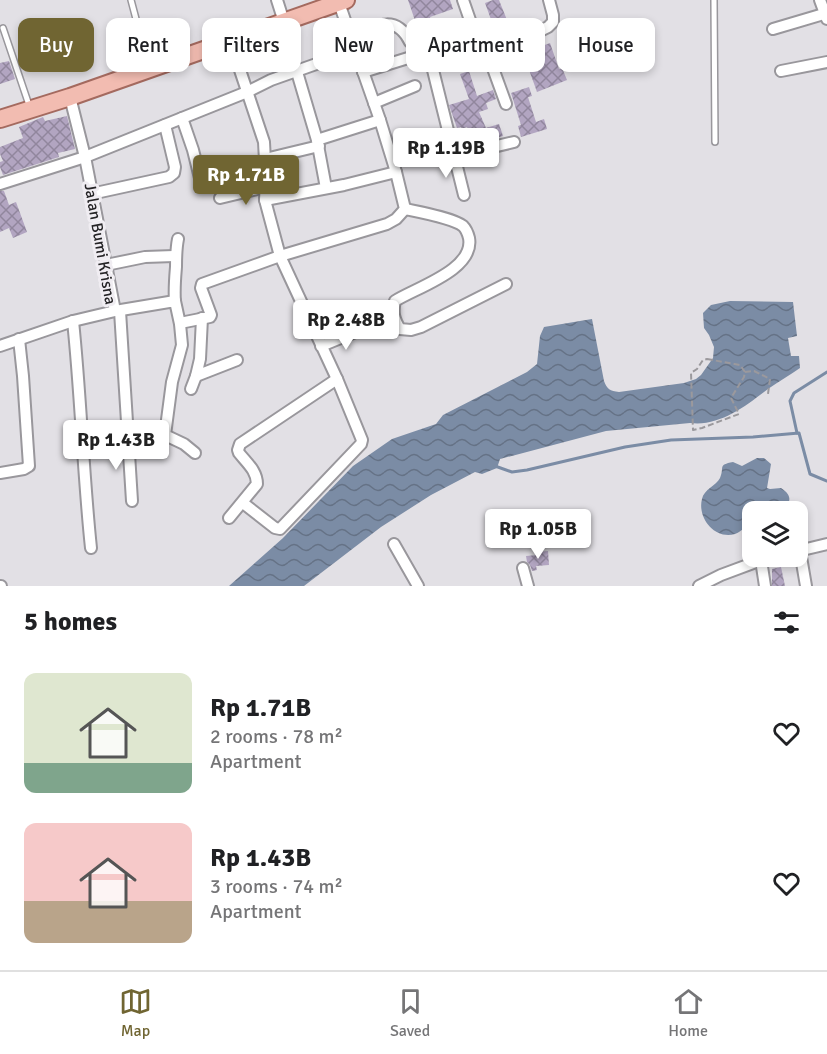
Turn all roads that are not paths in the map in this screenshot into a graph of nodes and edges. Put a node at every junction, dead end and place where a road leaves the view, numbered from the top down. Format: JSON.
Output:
{"nodes":[{"id":1,"x":131,"y":0,"type":"edge"},
{"id":2,"x":278,"y":0,"type":"edge"},
{"id":3,"x":463,"y":0,"type":"edge"},
{"id":4,"x":549,"y":0,"type":"edge"},
{"id":5,"x":714,"y":0,"type":"edge"},
{"id":6,"x":820,"y":0,"type":"edge"},
{"id":7,"x":342,"y":1,"type":"edge"},
{"id":8,"x":312,"y":6,"type":"edge"},
{"id":9,"x":826,"y":16,"type":"edge"},
{"id":10,"x":136,"y":18,"type":"edge"},
{"id":11,"x":283,"y":18,"type":"edge"},
{"id":12,"x":291,"y":18,"type":"edge"},
{"id":13,"x":347,"y":18,"type":"edge"},
{"id":14,"x":469,"y":18,"type":"edge"},
{"id":15,"x":3,"y":28,"type":"dead end"},
{"id":16,"x":545,"y":28,"type":"edge"},
{"id":17,"x":773,"y":29,"type":"dead end"},
{"id":18,"x":827,"y":62,"type":"edge"},
{"id":19,"x":781,"y":71,"type":"dead end"},
{"id":20,"x":141,"y":72,"type":"edge"},
{"id":21,"x":240,"y":72,"type":"edge"},
{"id":22,"x":297,"y":72,"type":"joint"},
{"id":23,"x":363,"y":72,"type":"edge"},
{"id":24,"x":434,"y":72,"type":"edge"},
{"id":25,"x":494,"y":72,"type":"edge"},
{"id":26,"x":415,"y":86,"type":"dead end"},
{"id":27,"x":247,"y":92,"type":"junction"},
{"id":28,"x":70,"y":97,"type":"junction"},
{"id":29,"x":374,"y":103,"type":"junction"},
{"id":30,"x":506,"y":104,"type":"dead end"},
{"id":31,"x":31,"y":110,"type":"junction"},
{"id":32,"x":182,"y":118,"type":"junction"},
{"id":33,"x":0,"y":119,"type":"edge"},
{"id":34,"x":380,"y":120,"type":"junction"},
{"id":35,"x":165,"y":125,"type":"junction"},
{"id":36,"x":514,"y":142,"type":"dead end"},
{"id":37,"x":715,"y":142,"type":"dead end"},
{"id":38,"x":318,"y":143,"type":"junction"},
{"id":39,"x":455,"y":156,"type":"junction"},
{"id":40,"x":85,"y":157,"type":"junction"},
{"id":41,"x":265,"y":159,"type":"junction"},
{"id":42,"x":396,"y":172,"type":"junction"},
{"id":43,"x":200,"y":178,"type":"dead end"},
{"id":44,"x":0,"y":183,"type":"edge"},
{"id":45,"x":266,"y":187,"type":"junction"},
{"id":46,"x":326,"y":188,"type":"junction"},
{"id":47,"x":91,"y":194,"type":"junction"},
{"id":48,"x":464,"y":195,"type":"dead end"},
{"id":49,"x":220,"y":198,"type":"dead end"},
{"id":50,"x":265,"y":200,"type":"junction"},
{"id":51,"x":405,"y":209,"type":"junction"},
{"id":52,"x":178,"y":239,"type":"dead end"},
{"id":53,"x":174,"y":256,"type":"junction"},
{"id":54,"x":280,"y":256,"type":"junction"},
{"id":55,"x":106,"y":265,"type":"junction"},
{"id":56,"x":506,"y":284,"type":"dead end"},
{"id":57,"x":175,"y":301,"type":"junction"},
{"id":58,"x":117,"y":311,"type":"junction"},
{"id":59,"x":202,"y":318,"type":"junction"},
{"id":60,"x":73,"y":321,"type":"junction"},
{"id":61,"x":180,"y":323,"type":"junction"},
{"id":62,"x":360,"y":330,"type":"dead end"},
{"id":63,"x":19,"y":339,"type":"junction"},
{"id":64,"x":0,"y":346,"type":"edge"},
{"id":65,"x":321,"y":346,"type":"junction"},
{"id":66,"x":237,"y":360,"type":"dead end"},
{"id":67,"x":196,"y":376,"type":"junction"},
{"id":68,"x":337,"y":379,"type":"junction"},
{"id":69,"x":191,"y":389,"type":"dead end"},
{"id":70,"x":165,"y":435,"type":"junction"},
{"id":71,"x":128,"y":439,"type":"junction"},
{"id":72,"x":82,"y":445,"type":"junction"},
{"id":73,"x":195,"y":453,"type":"dead end"},
{"id":74,"x":0,"y":473,"type":"edge"},
{"id":75,"x":132,"y":501,"type":"dead end"},
{"id":76,"x":243,"y":503,"type":"junction"},
{"id":77,"x":229,"y":518,"type":"dead end"},
{"id":78,"x":393,"y":544,"type":"dead end"},
{"id":79,"x":827,"y":544,"type":"edge"},
{"id":80,"x":91,"y":548,"type":"dead end"},
{"id":81,"x":808,"y":549,"type":"edge"},
{"id":82,"x":742,"y":567,"type":"edge"},
{"id":83,"x":766,"y":567,"type":"edge"},
{"id":84,"x":802,"y":567,"type":"edge"},
{"id":85,"x":523,"y":568,"type":"dead end"},
{"id":86,"x":703,"y":585,"type":"edge"},
{"id":87,"x":418,"y":586,"type":"edge"},
{"id":88,"x":528,"y":586,"type":"edge"},
{"id":89,"x":765,"y":586,"type":"edge"},
{"id":90,"x":806,"y":586,"type":"edge"}],
"edges":[{"from":1,"to":10,"type":"lane"},
{"from":2,"to":11,"type":"street"},
{"from":3,"to":14,"type":"street"},
{"from":4,"to":16,"type":"street"},
{"from":5,"to":37,"type":"lane"},
{"from":6,"to":9,"type":"street"},
{"from":7,"to":8,"type":"main road"},
{"from":7,"to":13,"type":"street"},
{"from":8,"to":12,"type":"main road"},
{"from":9,"to":17,"type":"street"},
{"from":15,"to":31,"type":"lane"},
{"from":18,"to":19,"type":"street"},
{"from":20,"to":28,"type":"main road"},
{"from":21,"to":27,"type":"street"},
{"from":22,"to":27,"type":"street"},
{"from":22,"to":38,"type":"street"},
{"from":23,"to":29,"type":"street"},
{"from":24,"to":39,"type":"street"},
{"from":25,"to":30,"type":"street"},
{"from":26,"to":29,"type":"street"},
{"from":27,"to":32,"type":"street"},
{"from":27,"to":41,"type":"street"},
{"from":28,"to":31,"type":"main road"},
{"from":28,"to":40,"type":"street","name":"Jalan Bumi Krisna"},
{"from":29,"to":34,"type":"street"},
{"from":31,"to":33,"type":"main road"},
{"from":32,"to":35,"type":"street"},
{"from":32,"to":43,"type":"street"},
{"from":34,"to":38,"type":"street"},
{"from":34,"to":42,"type":"street"},
{"from":35,"to":40,"type":"street"},
{"from":35,"to":47,"type":"street"},
{"from":36,"to":39,"type":"street"},
{"from":38,"to":41,"type":"street"},
{"from":38,"to":46,"type":"street"},
{"from":39,"to":48,"type":"street"},
{"from":40,"to":44,"type":"street"},
{"from":40,"to":47,"type":"street","name":"Jalan Bumi Krisna"},
{"from":41,"to":45,"type":"street"},
{"from":42,"to":46,"type":"street"},
{"from":42,"to":51,"type":"street"},
{"from":45,"to":49,"type":"street"},
{"from":45,"to":50,"type":"street"},
{"from":46,"to":50,"type":"street"},
{"from":47,"to":55,"type":"street","name":"Jalan Bumi Krisna"},
{"from":50,"to":54,"type":"street"},
{"from":51,"to":54,"type":"street"},
{"from":51,"to":56,"type":"street"},
{"from":52,"to":53,"type":"street"},
{"from":53,"to":55,"type":"street"},
{"from":53,"to":57,"type":"street"},
{"from":54,"to":59,"type":"street"},
{"from":54,"to":65,"type":"street"},
{"from":55,"to":58,"type":"street","name":"Jalan Bumi Krisna"},
{"from":57,"to":58,"type":"street"},
{"from":57,"to":61,"type":"street"},
{"from":58,"to":60,"type":"street","name":"Jalan Bumi Krisna"},
{"from":58,"to":71,"type":"street"},
{"from":59,"to":61,"type":"street"},
{"from":59,"to":67,"type":"street"},
{"from":60,"to":63,"type":"street","name":"Jalan Bumi Krisna"},
{"from":60,"to":72,"type":"street"},
{"from":61,"to":70,"type":"street"},
{"from":62,"to":65,"type":"street"},
{"from":63,"to":64,"type":"street","name":"Jalan Bumi Krisna"},
{"from":63,"to":74,"type":"street"},
{"from":65,"to":68,"type":"street"},
{"from":66,"to":67,"type":"street"},
{"from":67,"to":69,"type":"street"},
{"from":68,"to":76,"type":"street"},
{"from":68,"to":76,"type":"street"},
{"from":70,"to":71,"type":"street"},
{"from":70,"to":73,"type":"street"},
{"from":71,"to":72,"type":"street"},
{"from":71,"to":75,"type":"street"},
{"from":72,"to":80,"type":"street"},
{"from":76,"to":77,"type":"street"},
{"from":78,"to":87,"type":"street"},
{"from":79,"to":81,"type":"street"},
{"from":82,"to":86,"type":"street"},
{"from":83,"to":89,"type":"street"},
{"from":84,"to":90,"type":"street"},
{"from":85,"to":88,"type":"street"}]}
